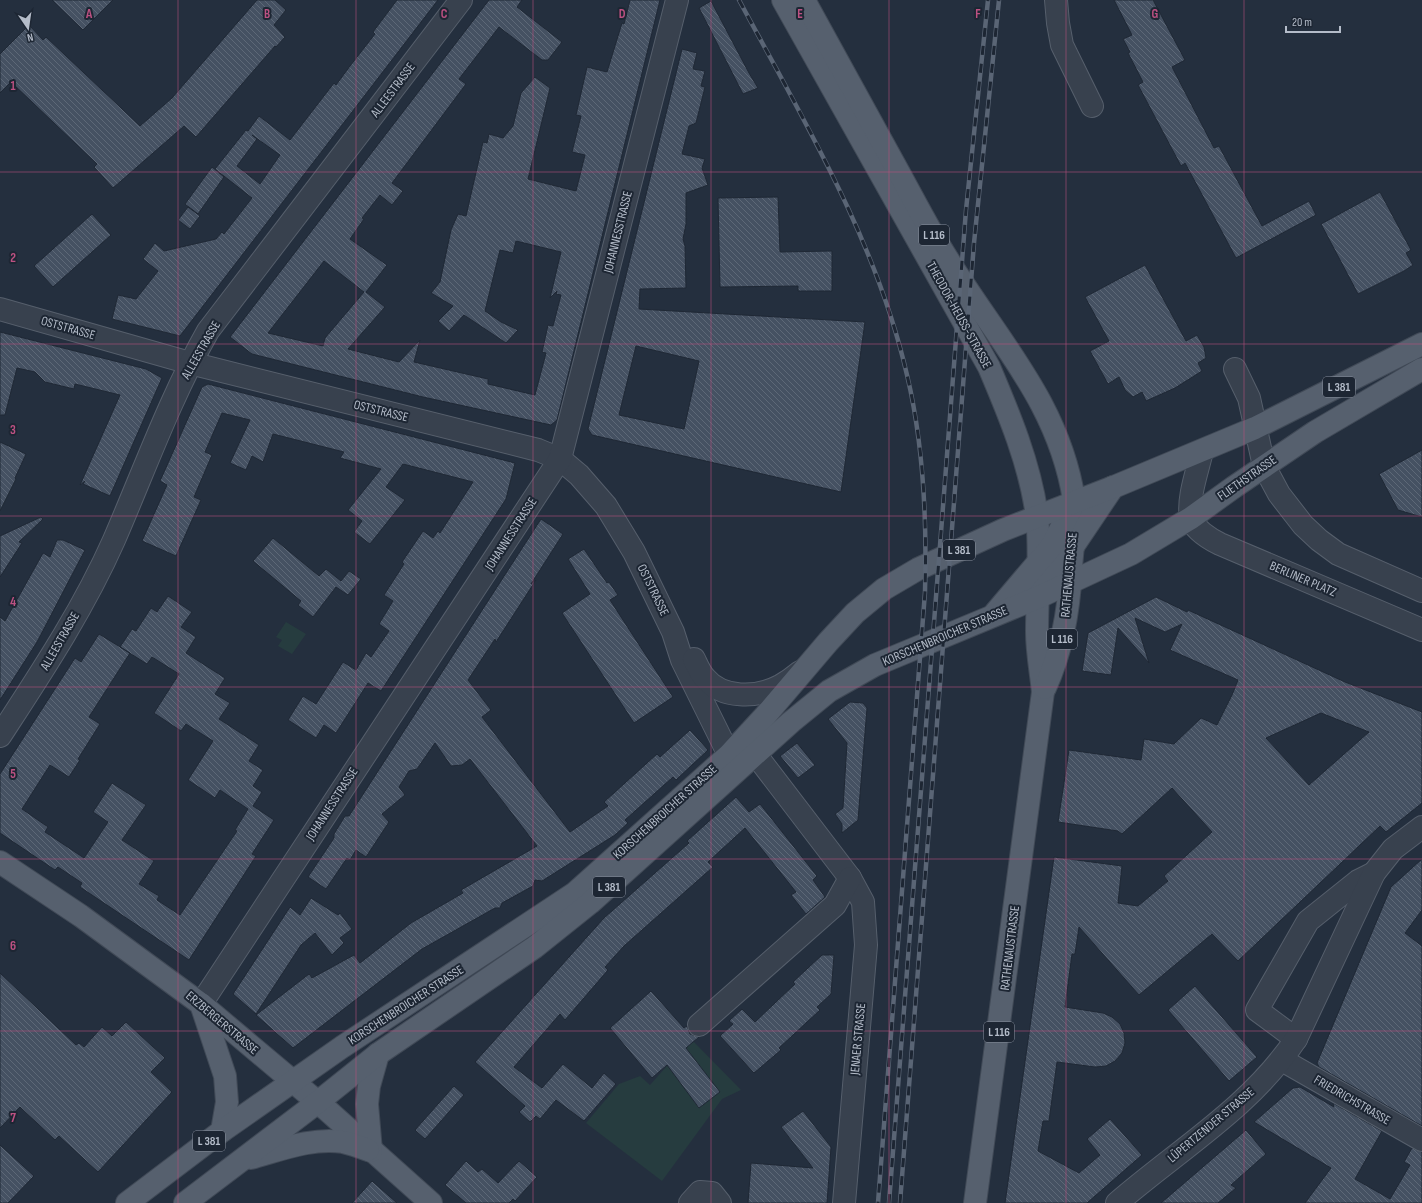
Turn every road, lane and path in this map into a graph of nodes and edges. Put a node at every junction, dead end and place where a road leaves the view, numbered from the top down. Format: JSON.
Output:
{"nodes":[{"id":1,"x":461,"y":0,"type":"edge"},
{"id":2,"x":677,"y":0,"type":"edge"},
{"id":3,"x":783,"y":0,"type":"edge"},
{"id":4,"x":804,"y":0,"type":"edge"},
{"id":5,"x":1056,"y":0,"type":"edge"},
{"id":6,"x":1092,"y":106,"type":"dead end"},
{"id":7,"x":0,"y":309,"type":"edge"},
{"id":8,"x":1422,"y":344,"type":"edge"},
{"id":9,"x":190,"y":363,"type":"junction"},
{"id":10,"x":1235,"y":369,"type":"dead end"},
{"id":11,"x":1422,"y":369,"type":"edge"},
{"id":12,"x":1255,"y":428,"type":"junction"},
{"id":13,"x":1202,"y":451,"type":"junction"},
{"id":14,"x":560,"y":459,"type":"junction"},
{"id":15,"x":1264,"y":466,"type":"junction"},
{"id":16,"x":1113,"y":487,"type":"junction"},
{"id":17,"x":1074,"y":502,"type":"junction"},
{"id":18,"x":1037,"y":517,"type":"junction"},
{"id":19,"x":1191,"y":518,"type":"junction"},
{"id":20,"x":1073,"y":546,"type":"junction"},
{"id":21,"x":1038,"y":561,"type":"junction"},
{"id":22,"x":1070,"y":583,"type":"junction"},
{"id":23,"x":1422,"y":590,"type":"edge"},
{"id":24,"x":1039,"y":597,"type":"junction"},
{"id":25,"x":993,"y":616,"type":"junction"},
{"id":26,"x":1422,"y":630,"type":"edge"},
{"id":27,"x":673,"y":632,"type":"junction"},
{"id":28,"x":803,"y":670,"type":"junction"},
{"id":29,"x":1043,"y":692,"type":"junction"},
{"id":30,"x":0,"y":736,"type":"edge"},
{"id":31,"x":729,"y":755,"type":"junction"},
{"id":32,"x":756,"y":755,"type":"junction"},
{"id":33,"x":1422,"y":827,"type":"edge"},
{"id":34,"x":0,"y":862,"type":"edge"},
{"id":35,"x":1374,"y":873,"type":"junction"},
{"id":36,"x":850,"y":878,"type":"junction"},
{"id":37,"x":201,"y":1004,"type":"junction"},
{"id":38,"x":699,"y":1025,"type":"dead end"},
{"id":39,"x":1296,"y":1039,"type":"junction"},
{"id":40,"x":378,"y":1054,"type":"junction"},
{"id":41,"x":1282,"y":1060,"type":"junction"},
{"id":42,"x":292,"y":1082,"type":"junction"},
{"id":43,"x":318,"y":1102,"type":"junction"},
{"id":44,"x":222,"y":1131,"type":"junction"},
{"id":45,"x":1422,"y":1140,"type":"edge"},
{"id":46,"x":371,"y":1151,"type":"junction"},
{"id":47,"x":240,"y":1161,"type":"junction"},
{"id":48,"x":127,"y":1203,"type":"edge"},
{"id":49,"x":185,"y":1203,"type":"edge"},
{"id":50,"x":430,"y":1203,"type":"edge"},
{"id":51,"x":690,"y":1203,"type":"edge"},
{"id":52,"x":720,"y":1203,"type":"edge"},
{"id":53,"x":844,"y":1203,"type":"edge"},
{"id":54,"x":975,"y":1203,"type":"edge"},
{"id":55,"x":1117,"y":1203,"type":"edge"}],
"edges":[{"from":1,"to":9,"type":"street","name":"ALLEESTRASSE"},
{"from":2,"to":14,"type":"street","name":"JOHANNESSTRASSE"},
{"from":3,"to":18,"type":"main road","name":"THEODOR-HEUSS-STRASSE","number":"L 116"},
{"from":4,"to":17,"type":"main road","name":"THEODOR-HEUSS-STRASSE","number":"L 116"},
{"from":5,"to":6,"type":"street"},
{"from":7,"to":9,"type":"street","name":"OSTSTRASSE"},
{"from":8,"to":12,"type":"main road","number":"L 381"},
{"from":9,"to":14,"type":"street","name":"OSTSTRASSE"},
{"from":9,"to":30,"type":"street","name":"ALLEESTRASSE"},
{"from":10,"to":12,"type":"street"},
{"from":11,"to":15,"type":"main road","name":"FLIETHSTRASSE","number":"L 381"},
{"from":12,"to":13,"type":"main road","number":"L 381"},
{"from":12,"to":15,"type":"street"},
{"from":13,"to":16,"type":"main road","number":"L 381"},
{"from":13,"to":19,"type":"street"},
{"from":14,"to":27,"type":"street","name":"OSTSTRASSE"},
{"from":14,"to":37,"type":"street","name":"JOHANNESSTRASSE"},
{"from":15,"to":19,"type":"main road","name":"FLIETHSTRASSE","number":"L 381"},
{"from":15,"to":23,"type":"street"},
{"from":16,"to":17,"type":"main road","number":"L 381"},
{"from":16,"to":20,"type":"main road"},
{"from":17,"to":18,"type":"main road","name":"KORSCHENBROICHER STRASSE","number":"L 381"},
{"from":17,"to":20,"type":"main road","name":"RATHENAUSTRASSE","number":"L 116"},
{"from":17,"to":21,"type":"main road"},
{"from":18,"to":21,"type":"main road","name":"RATHENAUSTRASSE","number":"L 116"},
{"from":18,"to":28,"type":"main road","name":"KORSCHENBROICHER STRASSE","number":"L 381"},
{"from":19,"to":22,"type":"main road","name":"FLIETHSTRASSE","number":"L 381"},
{"from":19,"to":26,"type":"street","name":"BERLINER PLATZ"},
{"from":20,"to":22,"type":"main road","name":"RATHENAUSTRASSE","number":"L 116"},
{"from":20,"to":24,"type":"main road"},
{"from":21,"to":24,"type":"main road","name":"RATHENAUSTRASSE","number":"L 116"},
{"from":21,"to":25,"type":"main road"},
{"from":22,"to":24,"type":"main road","name":"KORSCHENBROICHER STRASSE","number":"L 381"},
{"from":22,"to":29,"type":"main road","name":"RATHENAUSTRASSE","number":"L 116"},
{"from":24,"to":25,"type":"main road","name":"KORSCHENBROICHER STRASSE","number":"L 381"},
{"from":24,"to":29,"type":"main road","name":"RATHENAUSTRASSE","number":"L 116"},
{"from":25,"to":32,"type":"main road","name":"KORSCHENBROICHER STRASSE","number":"L 381"},
{"from":27,"to":28,"type":"street","name":"OSTSTRASSE"},
{"from":27,"to":31,"type":"street","name":"OSTSTRASSE"},
{"from":28,"to":31,"type":"main road","name":"KORSCHENBROICHER STRASSE","number":"L 381"},
{"from":29,"to":54,"type":"main road","name":"RATHENAUSTRASSE","number":"L 116"},
{"from":31,"to":42,"type":"main road","name":"KORSCHENBROICHER STRASSE","number":"L 381"},
{"from":32,"to":36,"type":"street","name":"JENAER STRASSE"},
{"from":32,"to":40,"type":"main road","name":"KORSCHENBROICHER STRASSE","number":"L 381"},
{"from":33,"to":35,"type":"street","name":"LÜPERTZENDER STRASSE"},
{"from":34,"to":37,"type":"main road","name":"ERZBERGERSTRASSE"},
{"from":35,"to":39,"type":"street","name":"LÜPERTZENDER STRASSE"},
{"from":35,"to":39,"type":"street","name":"LÜPERTZENDER STRASSE"},
{"from":36,"to":38,"type":"street"},
{"from":36,"to":53,"type":"street","name":"JENAER STRASSE"},
{"from":37,"to":42,"type":"main road","name":"ERZBERGERSTRASSE"},
{"from":37,"to":44,"type":"main road"},
{"from":39,"to":41,"type":"street","name":"LÜPERTZENDER STRASSE"},
{"from":40,"to":43,"type":"main road","name":"KORSCHENBROICHER STRASSE","number":"L 381"},
{"from":40,"to":46,"type":"main road"},
{"from":41,"to":45,"type":"street","name":"FRIEDRICHSTRASSE"},
{"from":41,"to":55,"type":"street","name":"LÜPERTZENDER STRASSE"},
{"from":42,"to":43,"type":"main road","name":"ERZBERGERSTRASSE"},
{"from":42,"to":44,"type":"main road","name":"KORSCHENBROICHER STRASSE","number":"L 381"},
{"from":43,"to":46,"type":"main road","name":"ERZBERGERSTRASSE"},
{"from":43,"to":47,"type":"main road","name":"KORSCHENBROICHER STRASSE","number":"L 381"},
{"from":44,"to":48,"type":"main road","name":"KORSCHENBROICHER STRASSE","number":"L 381"},
{"from":46,"to":47,"type":"main road"},
{"from":46,"to":50,"type":"main road","name":"ERZBERGERSTRASSE"},
{"from":47,"to":49,"type":"main road","name":"KORSCHENBROICHER STRASSE","number":"L 381"},
{"from":51,"to":52,"type":"street"}]}
